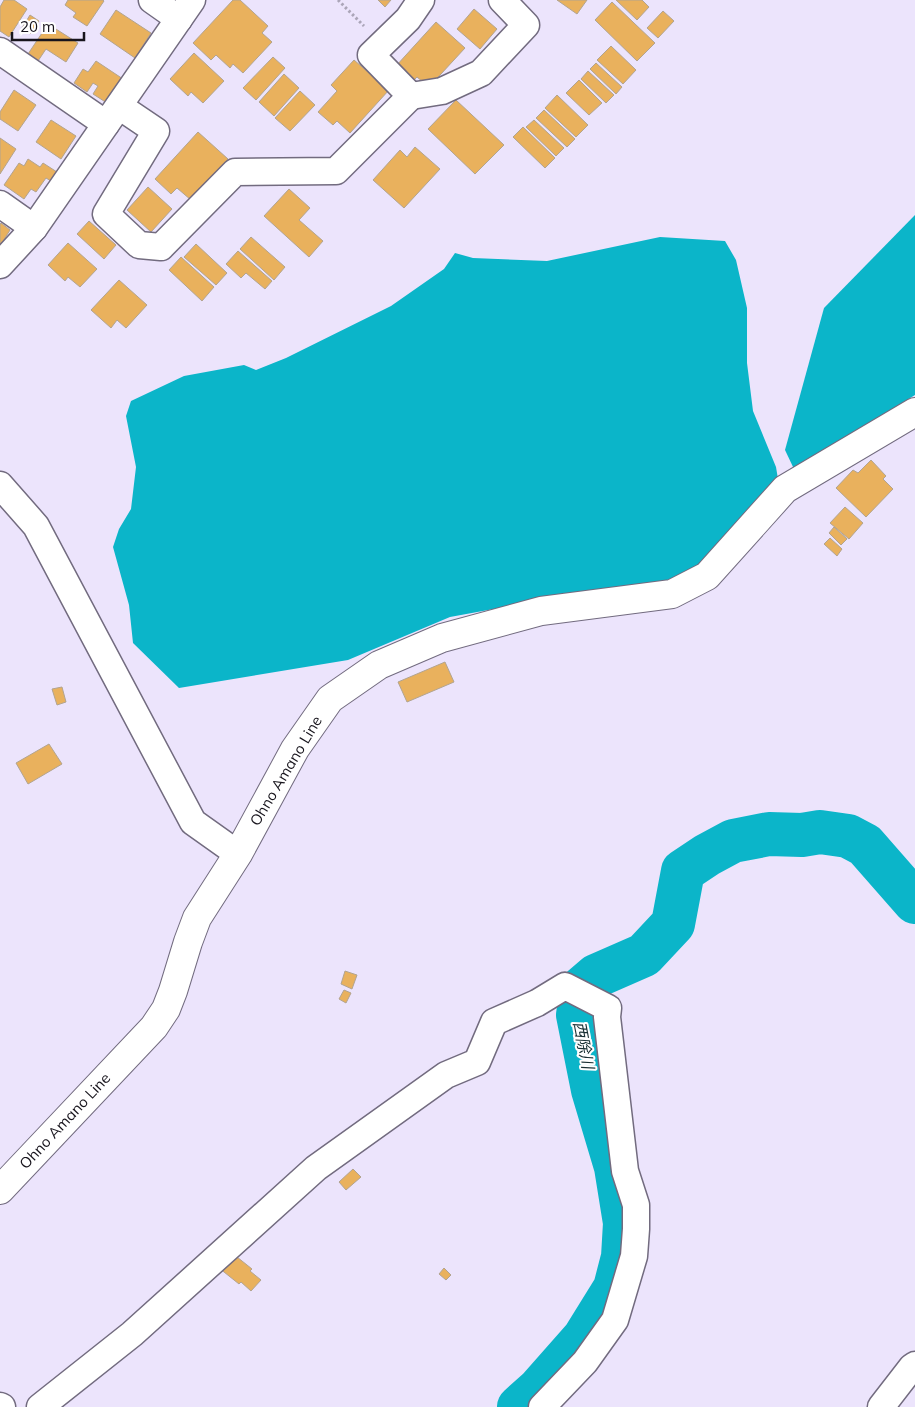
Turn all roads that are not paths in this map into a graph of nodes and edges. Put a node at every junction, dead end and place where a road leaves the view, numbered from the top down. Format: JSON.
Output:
{"nodes":[{"id":1,"x":152,"y":0,"type":"edge"},
{"id":2,"x":421,"y":0,"type":"edge"},
{"id":3,"x":502,"y":0,"type":"edge"},
{"id":4,"x":186,"y":10,"type":"edge"},
{"id":5,"x":0,"y":51,"type":"edge"},
{"id":6,"x":411,"y":96,"type":"junction"},
{"id":7,"x":112,"y":115,"type":"junction"},
{"id":8,"x":0,"y":204,"type":"edge"},
{"id":9,"x":34,"y":228,"type":"junction"},
{"id":10,"x":0,"y":265,"type":"edge"},
{"id":11,"x":915,"y":412,"type":"edge"},
{"id":12,"x":0,"y":485,"type":"edge"},
{"id":13,"x":238,"y":854,"type":"junction"},
{"id":14,"x":0,"y":1190,"type":"edge"},
{"id":15,"x":915,"y":1365,"type":"edge"},
{"id":16,"x":40,"y":1407,"type":"edge"},
{"id":17,"x":542,"y":1407,"type":"edge"},
{"id":18,"x":881,"y":1407,"type":"edge"}],
"edges":[{"from":1,"to":4,"type":"street"},
{"from":2,"to":6,"type":"street"},
{"from":3,"to":6,"type":"street"},
{"from":4,"to":7,"type":"street"},
{"from":5,"to":7,"type":"street"},
{"from":6,"to":7,"type":"street"},
{"from":7,"to":9,"type":"street"},
{"from":8,"to":9,"type":"street"},
{"from":9,"to":10,"type":"street"},
{"from":11,"to":13,"type":"main road","name":"Ohno Amano Line"},
{"from":12,"to":13,"type":"street"},
{"from":13,"to":14,"type":"main road","name":"Ohno Amano Line"},
{"from":15,"to":18,"type":"street"},
{"from":16,"to":17,"type":"street"}]}
